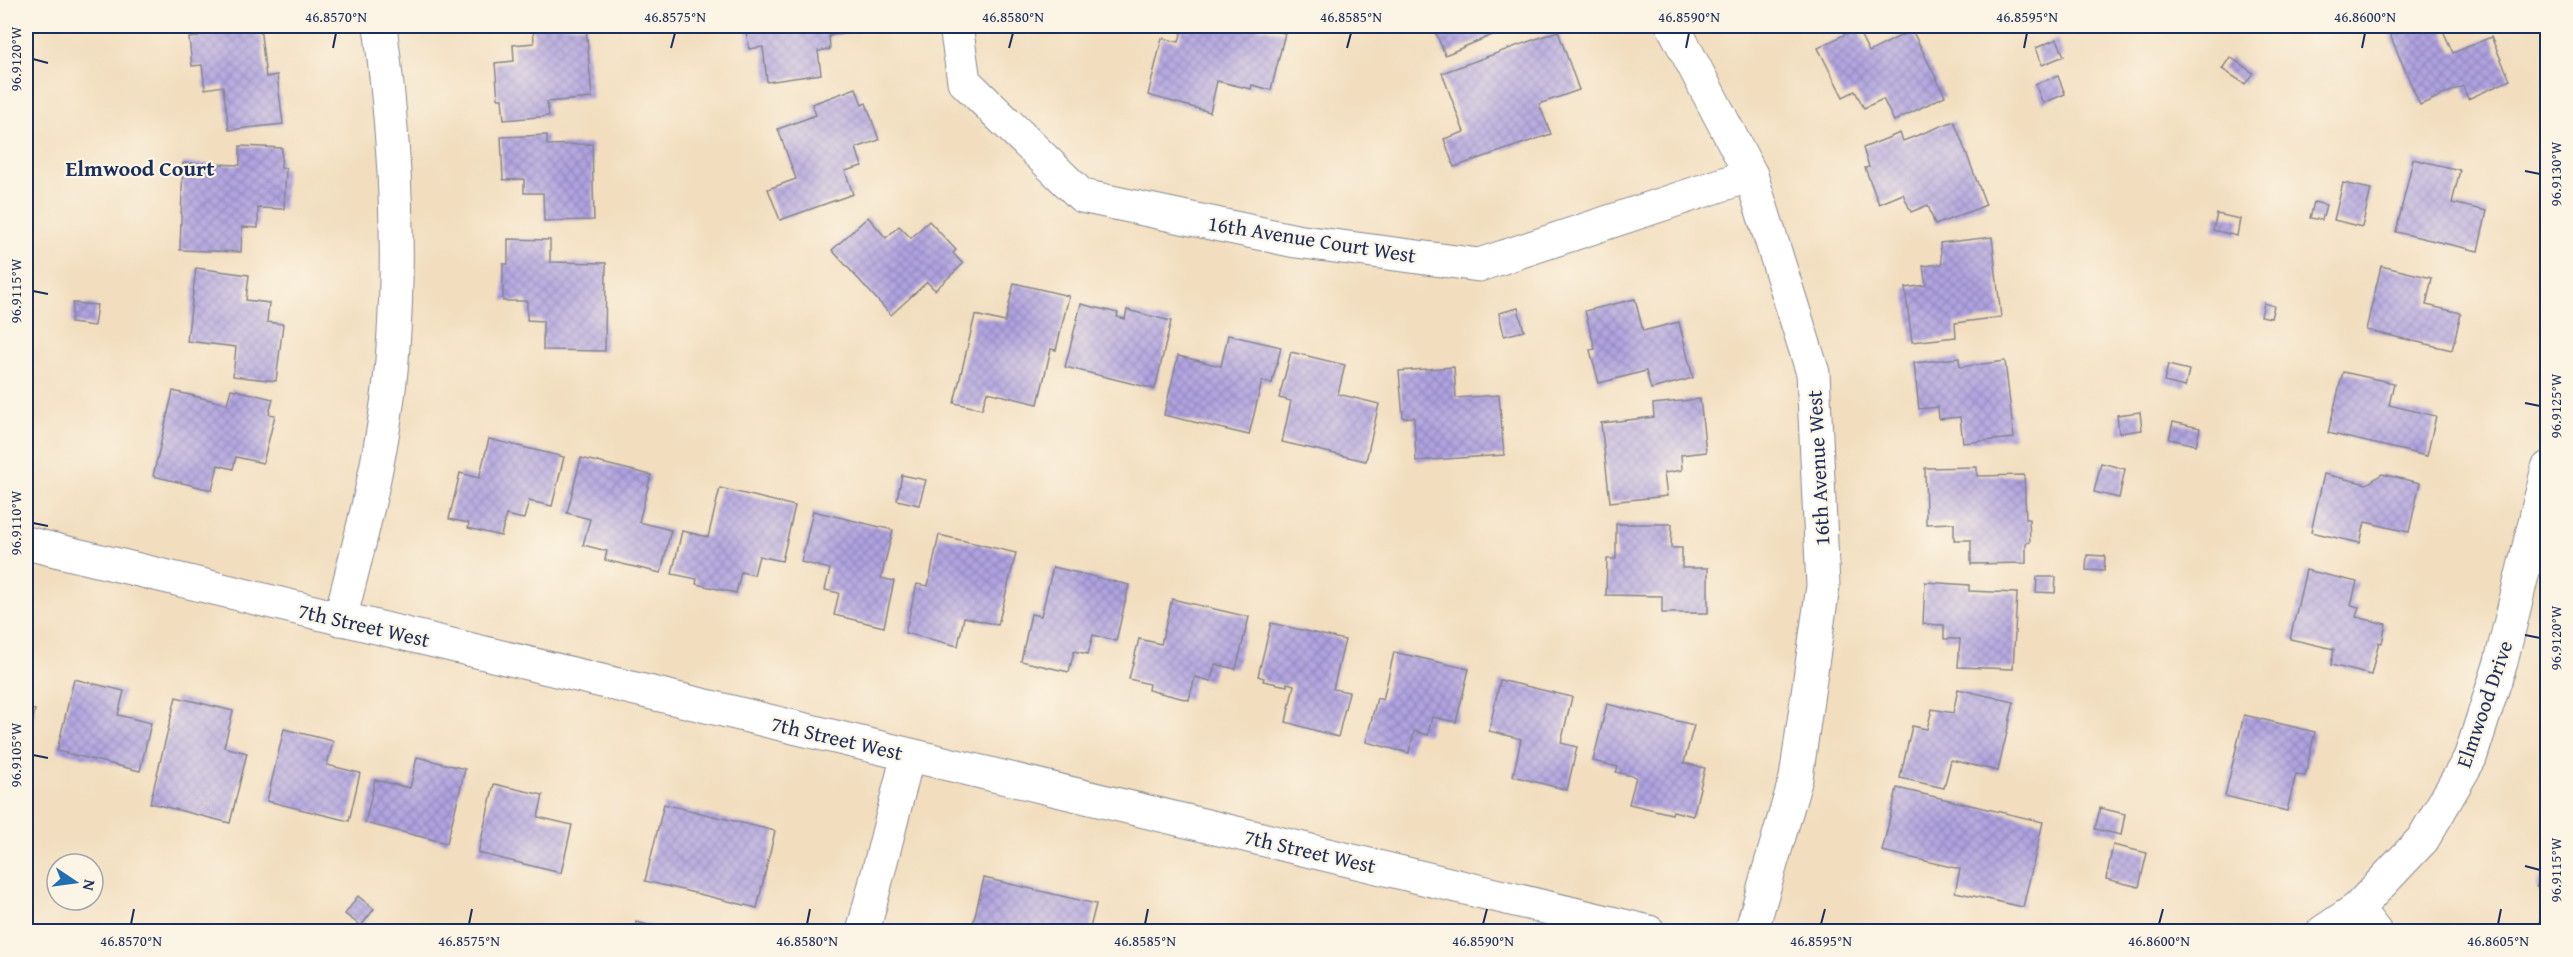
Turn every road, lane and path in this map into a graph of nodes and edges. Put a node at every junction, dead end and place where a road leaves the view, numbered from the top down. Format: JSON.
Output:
{"nodes":[{"id":1,"x":380,"y":26,"type":"edge"},
{"id":2,"x":956,"y":26,"type":"edge"},
{"id":3,"x":1673,"y":26,"type":"edge"},
{"id":4,"x":1751,"y":175,"type":"junction"},
{"id":5,"x":2547,"y":472,"type":"edge"},
{"id":6,"x":26,"y":543,"type":"edge"},
{"id":7,"x":340,"y":619,"type":"junction"},
{"id":8,"x":908,"y":755,"type":"junction"},
{"id":9,"x":2366,"y":920,"type":"edge"},
{"id":10,"x":862,"y":932,"type":"edge"},
{"id":11,"x":1649,"y":932,"type":"edge"},
{"id":12,"x":1751,"y":932,"type":"edge"},
{"id":13,"x":2323,"y":932,"type":"edge"}],
"edges":[{"from":1,"to":7,"type":"street"},
{"from":2,"to":4,"type":"street","name":"16th Avenue Court West"},
{"from":3,"to":4,"type":"street","name":"16th Avenue West"},
{"from":4,"to":12,"type":"street","name":"16th Avenue West"},
{"from":5,"to":9,"type":"street","name":"Elmwood Drive"},
{"from":6,"to":7,"type":"street","name":"7th Street West"},
{"from":7,"to":8,"type":"street","name":"7th Street West"},
{"from":8,"to":10,"type":"street"},
{"from":8,"to":11,"type":"street","name":"7th Street West"},
{"from":9,"to":13,"type":"street"}]}
